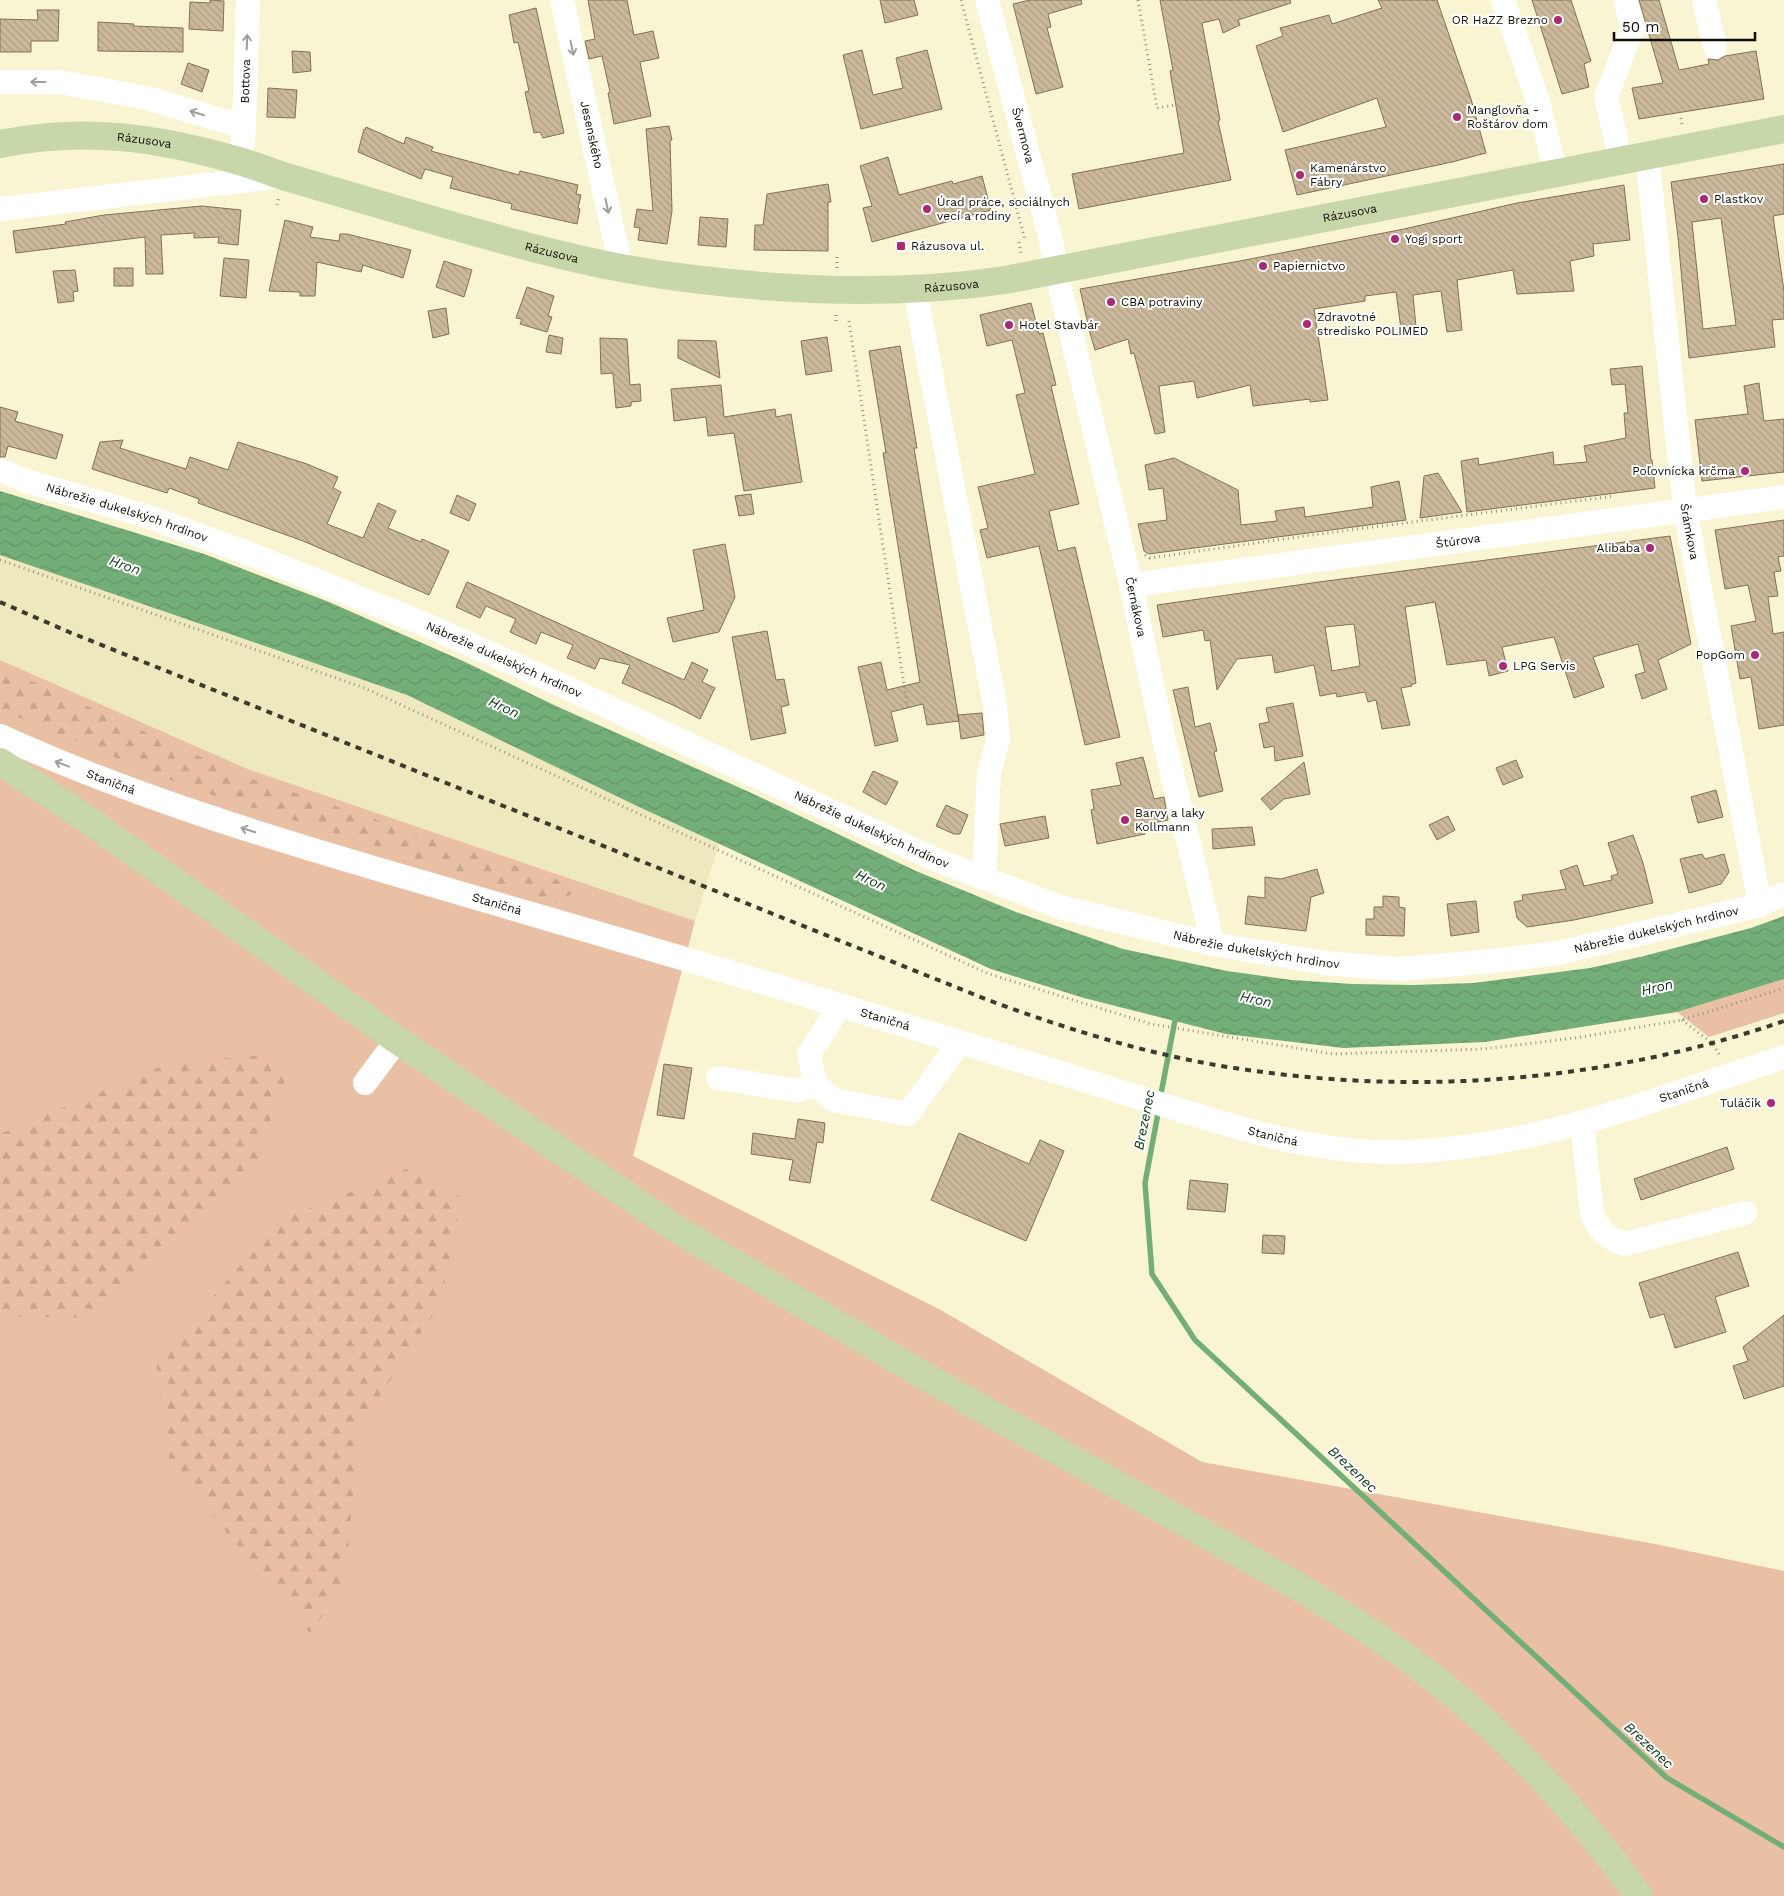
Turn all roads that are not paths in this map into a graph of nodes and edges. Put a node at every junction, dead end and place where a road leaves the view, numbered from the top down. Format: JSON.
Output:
{"nodes":[{"id":1,"x":248,"y":0,"type":"edge"},
{"id":2,"x":562,"y":0,"type":"edge"},
{"id":3,"x":987,"y":0,"type":"edge"},
{"id":4,"x":1503,"y":0,"type":"edge"},
{"id":5,"x":1625,"y":0,"type":"edge"},
{"id":6,"x":1704,"y":0,"type":"edge"},
{"id":7,"x":1715,"y":47,"type":"dead end"},
{"id":8,"x":0,"y":82,"type":"edge"},
{"id":9,"x":244,"y":127,"type":"junction"},
{"id":10,"x":1784,"y":129,"type":"edge"},
{"id":11,"x":0,"y":144,"type":"edge"},
{"id":12,"x":1634,"y":157,"type":"junction"},
{"id":13,"x":241,"y":161,"type":"junction"},
{"id":14,"x":1556,"y":173,"type":"junction"},
{"id":15,"x":284,"y":176,"type":"junction"},
{"id":16,"x":0,"y":209,"type":"edge"},
{"id":17,"x":621,"y":268,"type":"junction"},
{"id":18,"x":1056,"y":270,"type":"junction"},
{"id":19,"x":915,"y":290,"type":"junction"},
{"id":20,"x":0,"y":470,"type":"edge"},
{"id":21,"x":1784,"y":497,"type":"edge"},
{"id":22,"x":1685,"y":509,"type":"junction"},
{"id":23,"x":1131,"y":585,"type":"junction"},
{"id":24,"x":0,"y":736,"type":"edge"},
{"id":25,"x":0,"y":762,"type":"edge"},
{"id":26,"x":984,"y":878,"type":"junction"},
{"id":27,"x":1784,"y":894,"type":"edge"},
{"id":28,"x":1760,"y":905,"type":"junction"},
{"id":29,"x":1213,"y":944,"type":"junction"},
{"id":30,"x":840,"y":1005,"type":"junction"},
{"id":31,"x":397,"y":1040,"type":"junction"},
{"id":32,"x":960,"y":1042,"type":"junction"},
{"id":33,"x":1784,"y":1057,"type":"edge"},
{"id":34,"x":718,"y":1078,"type":"dead end"},
{"id":35,"x":365,"y":1083,"type":"dead end"},
{"id":36,"x":815,"y":1084,"type":"junction"},
{"id":37,"x":1582,"y":1122,"type":"junction"},
{"id":38,"x":1745,"y":1214,"type":"dead end"},
{"id":39,"x":1639,"y":1896,"type":"edge"}],
"edges":[{"from":9,"to":1,"type":"street","name":"Bottova","one_way":true},
{"from":2,"to":17,"type":"street","name":"Jesenského","one_way":true},
{"from":3,"to":18,"type":"street","name":"Švermova"},
{"from":4,"to":14,"type":"street"},
{"from":5,"to":12,"type":"street","name":"Šrámkova"},
{"from":6,"to":7,"type":"street"},
{"from":9,"to":8,"type":"street","one_way":true},
{"from":9,"to":13,"type":"street","name":"Bottova"},
{"from":10,"to":12,"type":"main road","name":"Rázusova"},
{"from":11,"to":13,"type":"main road","name":"Rázusova"},
{"from":12,"to":14,"type":"main road","name":"Rázusova"},
{"from":12,"to":22,"type":"street","name":"Šrámkova"},
{"from":13,"to":15,"type":"main road","name":"Rázusova"},
{"from":14,"to":18,"type":"main road","name":"Rázusova"},
{"from":15,"to":16,"type":"street","name":"Rázusova"},
{"from":15,"to":17,"type":"main road","name":"Rázusova"},
{"from":17,"to":19,"type":"main road","name":"Rázusova"},
{"from":18,"to":19,"type":"main road","name":"Rázusova"},
{"from":18,"to":23,"type":"street","name":"Černákova"},
{"from":19,"to":26,"type":"street","name":"Rázusova"},
{"from":20,"to":26,"type":"street","name":"Nábrežie dukelských hrdinov"},
{"from":21,"to":22,"type":"street","name":"Štúrova"},
{"from":22,"to":23,"type":"street","name":"Štúrova"},
{"from":22,"to":28,"type":"street","name":"Šrámkova"},
{"from":23,"to":29,"type":"street","name":"Černákova"},
{"from":30,"to":24,"type":"street","name":"Staničná","one_way":true},
{"from":25,"to":31,"type":"main road"},
{"from":26,"to":29,"type":"street","name":"Nábrežie dukelských hrdinov"},
{"from":27,"to":28,"type":"street","name":"Nábrežie dukelských hrdinov"},
{"from":28,"to":29,"type":"street","name":"Nábrežie dukelských hrdinov"},
{"from":30,"to":32,"type":"street","name":"Staničná"},
{"from":30,"to":36,"type":"street"},
{"from":31,"to":35,"type":"street"},
{"from":31,"to":39,"type":"main road"},
{"from":32,"to":36,"type":"street"},
{"from":32,"to":37,"type":"street","name":"Staničná"},
{"from":33,"to":37,"type":"street","name":"Staničná"},
{"from":34,"to":36,"type":"street"},
{"from":37,"to":38,"type":"street"}]}
